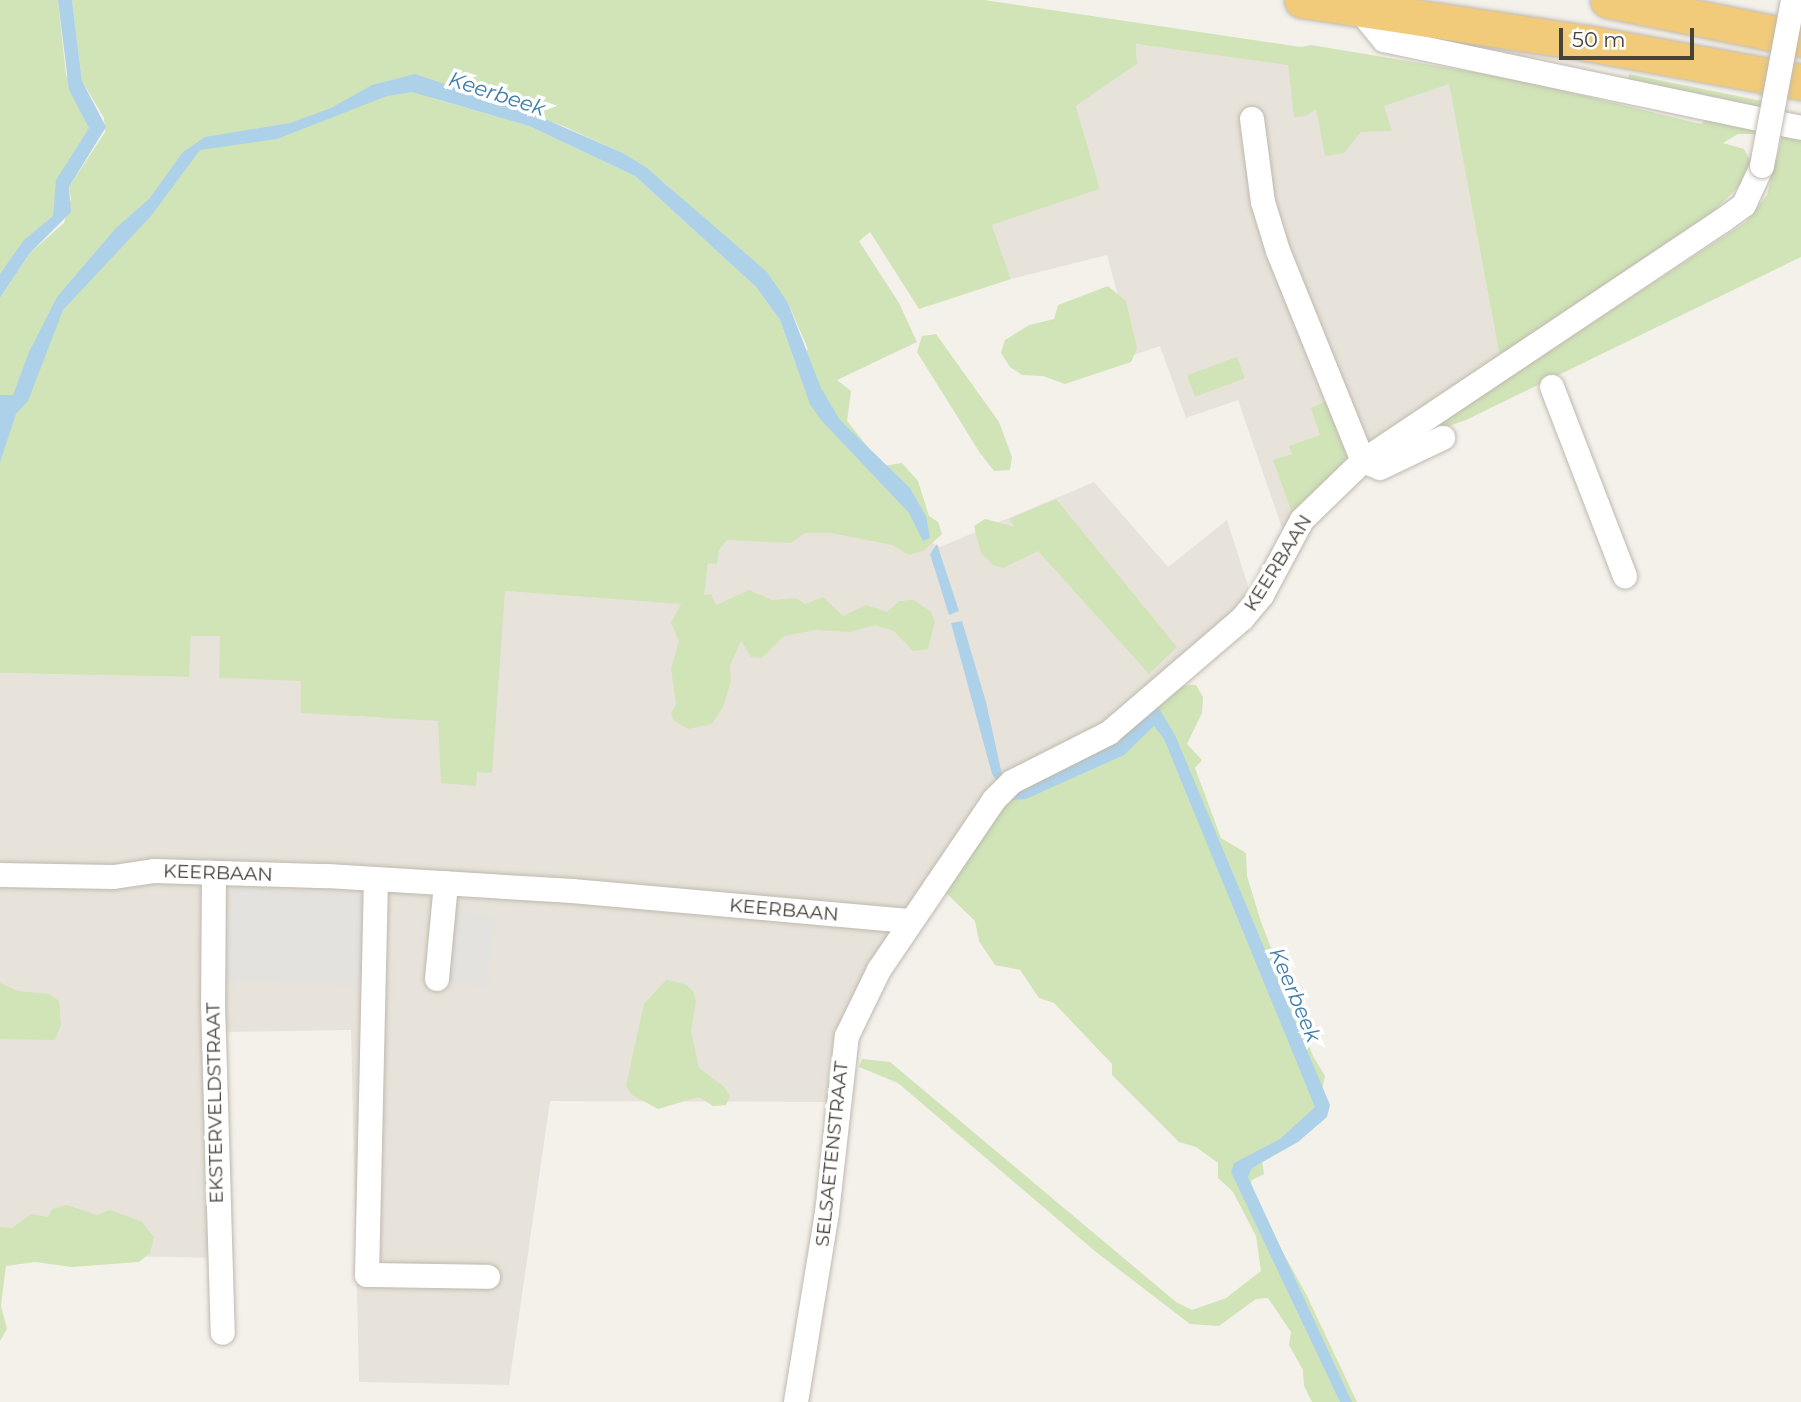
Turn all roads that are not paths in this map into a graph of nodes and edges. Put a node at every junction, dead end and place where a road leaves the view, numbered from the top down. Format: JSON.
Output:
{"nodes":[{"id":1,"x":1303,"y":0,"type":"edge"},
{"id":2,"x":1608,"y":0,"type":"edge"},
{"id":3,"x":1793,"y":0,"type":"edge"},
{"id":4,"x":1356,"y":6,"type":"junction"},
{"id":5,"x":1801,"y":39,"type":"edge"},
{"id":6,"x":1801,"y":82,"type":"edge"},
{"id":7,"x":1252,"y":119,"type":"dead end"},
{"id":8,"x":1801,"y":128,"type":"edge"},
{"id":9,"x":1552,"y":387,"type":"dead end"},
{"id":10,"x":1443,"y":438,"type":"dead end"},
{"id":11,"x":1363,"y":461,"type":"junction"},
{"id":12,"x":1625,"y":576,"type":"dead end"},
{"id":13,"x":214,"y":873,"type":"junction"},
{"id":14,"x":0,"y":875,"type":"edge"},
{"id":15,"x":376,"y":879,"type":"junction"},
{"id":16,"x":446,"y":883,"type":"junction"},
{"id":17,"x":911,"y":921,"type":"junction"},
{"id":18,"x":436,"y":979,"type":"dead end"},
{"id":19,"x":488,"y":1277,"type":"dead end"},
{"id":20,"x":223,"y":1333,"type":"dead end"},
{"id":21,"x":796,"y":1402,"type":"edge"}],
"edges":[{"from":1,"to":4,"type":"highway"},
{"from":2,"to":5,"type":"highway"},
{"from":3,"to":11,"type":"street","name":"KEERBAAN","bridge":true},
{"from":4,"to":6,"type":"highway"},
{"from":4,"to":8,"type":"street"},
{"from":7,"to":11,"type":"street"},
{"from":9,"to":12,"type":"street"},
{"from":10,"to":11,"type":"street"},
{"from":11,"to":17,"type":"street","name":"KEERBAAN"},
{"from":13,"to":14,"type":"street","name":"KEERBAAN"},
{"from":13,"to":15,"type":"street","name":"KEERBAAN"},
{"from":13,"to":20,"type":"street","name":"EKSTERVELDSTRAAT"},
{"from":15,"to":16,"type":"street","name":"KEERBAAN"},
{"from":15,"to":19,"type":"street"},
{"from":16,"to":17,"type":"street","name":"KEERBAAN"},
{"from":16,"to":18,"type":"street"},
{"from":17,"to":21,"type":"street","name":"SELSAETENSTRAAT"}]}
